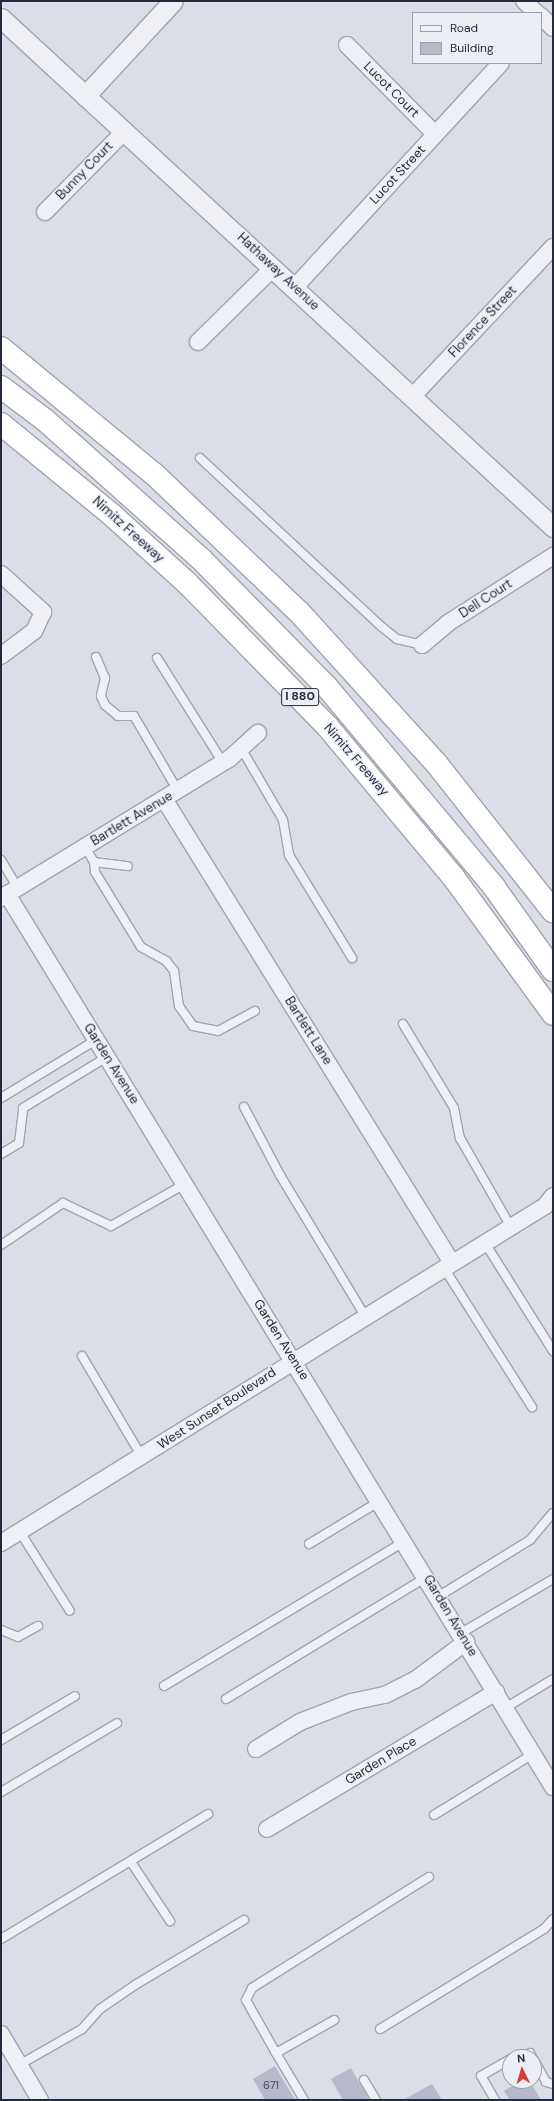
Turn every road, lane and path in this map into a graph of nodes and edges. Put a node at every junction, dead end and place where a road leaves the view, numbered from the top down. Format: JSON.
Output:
{"nodes":[{"id":1,"x":173,"y":1,"type":"edge"},
{"id":2,"x":524,"y":1,"type":"edge"},
{"id":3,"x":536,"y":12,"type":"edge"},
{"id":4,"x":1,"y":18,"type":"edge"},
{"id":5,"x":346,"y":45,"type":"dead end"},
{"id":6,"x":500,"y":64,"type":"edge"},
{"id":7,"x":85,"y":96,"type":"junction"},
{"id":8,"x":125,"y":131,"type":"junction"},
{"id":9,"x":435,"y":134,"type":"junction"},
{"id":10,"x":45,"y":212,"type":"dead end"},
{"id":11,"x":551,"y":255,"type":"edge"},
{"id":12,"x":272,"y":268,"type":"junction"},
{"id":13,"x":295,"y":287,"type":"junction"},
{"id":14,"x":198,"y":342,"type":"dead end"},
{"id":15,"x":1,"y":348,"type":"edge"},
{"id":16,"x":1,"y":387,"type":"edge"},
{"id":17,"x":412,"y":397,"type":"junction"},
{"id":18,"x":1,"y":424,"type":"edge"},
{"id":19,"x":200,"y":458,"type":"dead end"},
{"id":20,"x":553,"y":527,"type":"edge"},
{"id":21,"x":553,"y":556,"type":"edge"},
{"id":22,"x":1,"y":574,"type":"edge"},
{"id":23,"x":422,"y":645,"type":"joint"},
{"id":24,"x":1,"y":656,"type":"edge"},
{"id":25,"x":96,"y":657,"type":"dead end"},
{"id":26,"x":157,"y":658,"type":"dead end"},
{"id":27,"x":258,"y":733,"type":"dead end"},
{"id":28,"x":240,"y":748,"type":"junction"},
{"id":29,"x":223,"y":763,"type":"junction"},
{"id":30,"x":178,"y":791,"type":"junction"},
{"id":31,"x":164,"y":800,"type":"junction"},
{"id":32,"x":85,"y":847,"type":"junction"},
{"id":33,"x":1,"y":860,"type":"edge"},
{"id":34,"x":94,"y":862,"type":"junction"},
{"id":35,"x":128,"y":866,"type":"dead end"},
{"id":36,"x":8,"y":893,"type":"edge"},
{"id":37,"x":553,"y":911,"type":"edge"},
{"id":38,"x":352,"y":958,"type":"dead end"},
{"id":39,"x":553,"y":970,"type":"edge"},
{"id":40,"x":255,"y":1011,"type":"dead end"},
{"id":41,"x":553,"y":1014,"type":"edge"},
{"id":42,"x":403,"y":1024,"type":"dead end"},
{"id":43,"x":96,"y":1040,"type":"junction"},
{"id":44,"x":107,"y":1057,"type":"junction"},
{"id":45,"x":1,"y":1098,"type":"edge"},
{"id":46,"x":244,"y":1107,"type":"dead end"},
{"id":47,"x":1,"y":1154,"type":"edge"},
{"id":48,"x":185,"y":1184,"type":"junction"},
{"id":49,"x":553,"y":1196,"type":"edge"},
{"id":50,"x":511,"y":1227,"type":"junction"},
{"id":51,"x":486,"y":1243,"type":"junction"},
{"id":52,"x":1,"y":1245,"type":"edge"},
{"id":53,"x":448,"y":1266,"type":"junction"},
{"id":54,"x":366,"y":1316,"type":"junction"},
{"id":55,"x":553,"y":1351,"type":"edge"},
{"id":56,"x":82,"y":1356,"type":"dead end"},
{"id":57,"x":294,"y":1360,"type":"junction"},
{"id":58,"x":532,"y":1407,"type":"dead end"},
{"id":59,"x":142,"y":1457,"type":"junction"},
{"id":60,"x":380,"y":1501,"type":"junction"},
{"id":61,"x":553,"y":1513,"type":"edge"},
{"id":62,"x":20,"y":1532,"type":"junction"},
{"id":63,"x":405,"y":1541,"type":"junction"},
{"id":64,"x":1,"y":1543,"type":"edge"},
{"id":65,"x":309,"y":1544,"type":"dead end"},
{"id":66,"x":427,"y":1577,"type":"junction"},
{"id":67,"x":553,"y":1579,"type":"edge"},
{"id":68,"x":438,"y":1596,"type":"junction"},
{"id":69,"x":70,"y":1611,"type":"dead end"},
{"id":70,"x":38,"y":1626,"type":"dead end"},
{"id":71,"x":1,"y":1630,"type":"edge"},
{"id":72,"x":464,"y":1637,"type":"junction"},
{"id":73,"x":553,"y":1679,"type":"edge"},
{"id":74,"x":164,"y":1686,"type":"dead end"},
{"id":75,"x":496,"y":1692,"type":"junction"},
{"id":76,"x":75,"y":1696,"type":"dead end"},
{"id":77,"x":226,"y":1699,"type":"dead end"},
{"id":78,"x":505,"y":1708,"type":"junction"},
{"id":79,"x":117,"y":1723,"type":"dead end"},
{"id":80,"x":1,"y":1740,"type":"edge"},
{"id":81,"x":256,"y":1749,"type":"dead end"},
{"id":82,"x":533,"y":1754,"type":"junction"},
{"id":83,"x":553,"y":1787,"type":"edge"},
{"id":84,"x":1,"y":1792,"type":"edge"},
{"id":85,"x":208,"y":1814,"type":"dead end"},
{"id":86,"x":434,"y":1815,"type":"dead end"},
{"id":87,"x":267,"y":1829,"type":"dead end"},
{"id":88,"x":131,"y":1862,"type":"junction"},
{"id":89,"x":429,"y":1877,"type":"dead end"},
{"id":90,"x":553,"y":1919,"type":"edge"},
{"id":91,"x":244,"y":1920,"type":"dead end"},
{"id":92,"x":170,"y":1921,"type":"dead end"},
{"id":93,"x":1,"y":1938,"type":"edge"},
{"id":94,"x":334,"y":2020,"type":"dead end"},
{"id":95,"x":380,"y":2029,"type":"dead end"},
{"id":96,"x":1,"y":2034,"type":"edge"},
{"id":97,"x":276,"y":2053,"type":"junction"},
{"id":98,"x":502,"y":2063,"type":"edge"},
{"id":99,"x":19,"y":2065,"type":"junction"},
{"id":100,"x":542,"y":2075,"type":"edge"},
{"id":101,"x":364,"y":2080,"type":"dead end"},
{"id":102,"x":553,"y":2084,"type":"edge"},
{"id":103,"x":40,"y":2100,"type":"edge"},
{"id":104,"x":304,"y":2100,"type":"edge"},
{"id":105,"x":376,"y":2100,"type":"edge"},
{"id":106,"x":495,"y":2100,"type":"edge"}],
"edges":[{"from":1,"to":7,"type":"street"},
{"from":2,"to":3,"type":"street"},
{"from":4,"to":7,"type":"street","name":"Hathaway Avenue"},
{"from":5,"to":9,"type":"street","name":"Lucot Court"},
{"from":6,"to":9,"type":"street","name":"Lucot Street"},
{"from":7,"to":8,"type":"street","name":"Hathaway Avenue"},
{"from":8,"to":10,"type":"street","name":"Bunny Court"},
{"from":8,"to":12,"type":"street","name":"Hathaway Avenue"},
{"from":9,"to":13,"type":"street","name":"Lucot Street"},
{"from":11,"to":17,"type":"street","name":"Florence Street"},
{"from":12,"to":13,"type":"street","name":"Hathaway Avenue"},
{"from":12,"to":14,"type":"street"},
{"from":13,"to":17,"type":"street","name":"Hathaway Avenue"},
{"from":15,"to":37,"type":"highway"},
{"from":16,"to":39,"type":"highway","number":"I 880"},
{"from":17,"to":20,"type":"street","name":"Hathaway Avenue"},
{"from":18,"to":41,"type":"highway","name":"Nimitz Freeway","number":"I 880"},
{"from":19,"to":23,"type":"lane"},
{"from":21,"to":23,"type":"street","name":"Dell Court"},
{"from":22,"to":24,"type":"street"},
{"from":25,"to":30,"type":"lane"},
{"from":26,"to":29,"type":"lane"},
{"from":27,"to":28,"type":"street","name":"Bartlett Avenue"},
{"from":28,"to":29,"type":"street","name":"Bartlett Avenue"},
{"from":28,"to":38,"type":"lane"},
{"from":29,"to":30,"type":"street","name":"Bartlett Avenue"},
{"from":30,"to":31,"type":"street","name":"Bartlett Avenue"},
{"from":31,"to":32,"type":"street","name":"Bartlett Avenue"},
{"from":31,"to":53,"type":"street","name":"Bartlett Lane"},
{"from":32,"to":34,"type":"lane"},
{"from":32,"to":36,"type":"street","name":"Bartlett Avenue"},
{"from":33,"to":36,"type":"lane"},
{"from":34,"to":35,"type":"lane"},
{"from":34,"to":40,"type":"lane"},
{"from":36,"to":43,"type":"street","name":"Garden Avenue"},
{"from":42,"to":50,"type":"lane"},
{"from":43,"to":44,"type":"street","name":"Garden Avenue"},
{"from":43,"to":45,"type":"lane"},
{"from":44,"to":47,"type":"lane"},
{"from":44,"to":48,"type":"street","name":"Garden Avenue"},
{"from":46,"to":54,"type":"lane"},
{"from":48,"to":52,"type":"lane"},
{"from":48,"to":57,"type":"street","name":"Garden Avenue"},
{"from":49,"to":50,"type":"street","name":"West Sunset Boulevard"},
{"from":50,"to":51,"type":"street","name":"West Sunset Boulevard"},
{"from":51,"to":53,"type":"street","name":"West Sunset Boulevard"},
{"from":51,"to":55,"type":"lane"},
{"from":53,"to":54,"type":"street","name":"West Sunset Boulevard"},
{"from":53,"to":58,"type":"lane"},
{"from":54,"to":57,"type":"street","name":"West Sunset Boulevard"},
{"from":56,"to":59,"type":"lane"},
{"from":57,"to":59,"type":"street","name":"West Sunset Boulevard"},
{"from":57,"to":60,"type":"street","name":"Garden Avenue"},
{"from":59,"to":62,"type":"street","name":"West Sunset Boulevard"},
{"from":60,"to":63,"type":"street","name":"Garden Avenue"},
{"from":60,"to":65,"type":"lane"},
{"from":61,"to":68,"type":"lane"},
{"from":62,"to":64,"type":"street","name":"West Sunset Boulevard"},
{"from":62,"to":69,"type":"lane"},
{"from":63,"to":66,"type":"street","name":"Garden Avenue"},
{"from":63,"to":74,"type":"lane"},
{"from":66,"to":68,"type":"street","name":"Garden Avenue"},
{"from":66,"to":77,"type":"lane"},
{"from":67,"to":72,"type":"lane"},
{"from":68,"to":72,"type":"street","name":"Garden Avenue"},
{"from":70,"to":71,"type":"lane"},
{"from":72,"to":75,"type":"street","name":"Garden Avenue"},
{"from":72,"to":81,"type":"street"},
{"from":73,"to":78,"type":"lane"},
{"from":75,"to":78,"type":"street","name":"Garden Avenue"},
{"from":75,"to":87,"type":"street","name":"Garden Place"},
{"from":76,"to":80,"type":"lane"},
{"from":78,"to":82,"type":"street","name":"Garden Avenue"},
{"from":79,"to":84,"type":"lane"},
{"from":82,"to":83,"type":"street","name":"Garden Avenue"},
{"from":82,"to":86,"type":"lane"},
{"from":85,"to":88,"type":"lane"},
{"from":88,"to":92,"type":"lane"},
{"from":88,"to":93,"type":"lane"},
{"from":89,"to":97,"type":"lane"},
{"from":90,"to":95,"type":"lane"},
{"from":91,"to":99,"type":"lane"},
{"from":94,"to":97,"type":"lane"},
{"from":96,"to":99,"type":"street"},
{"from":97,"to":104,"type":"lane"},
{"from":98,"to":106,"type":"lane"},
{"from":99,"to":103,"type":"street"},
{"from":100,"to":102,"type":"lane"},
{"from":101,"to":105,"type":"lane"}]}
